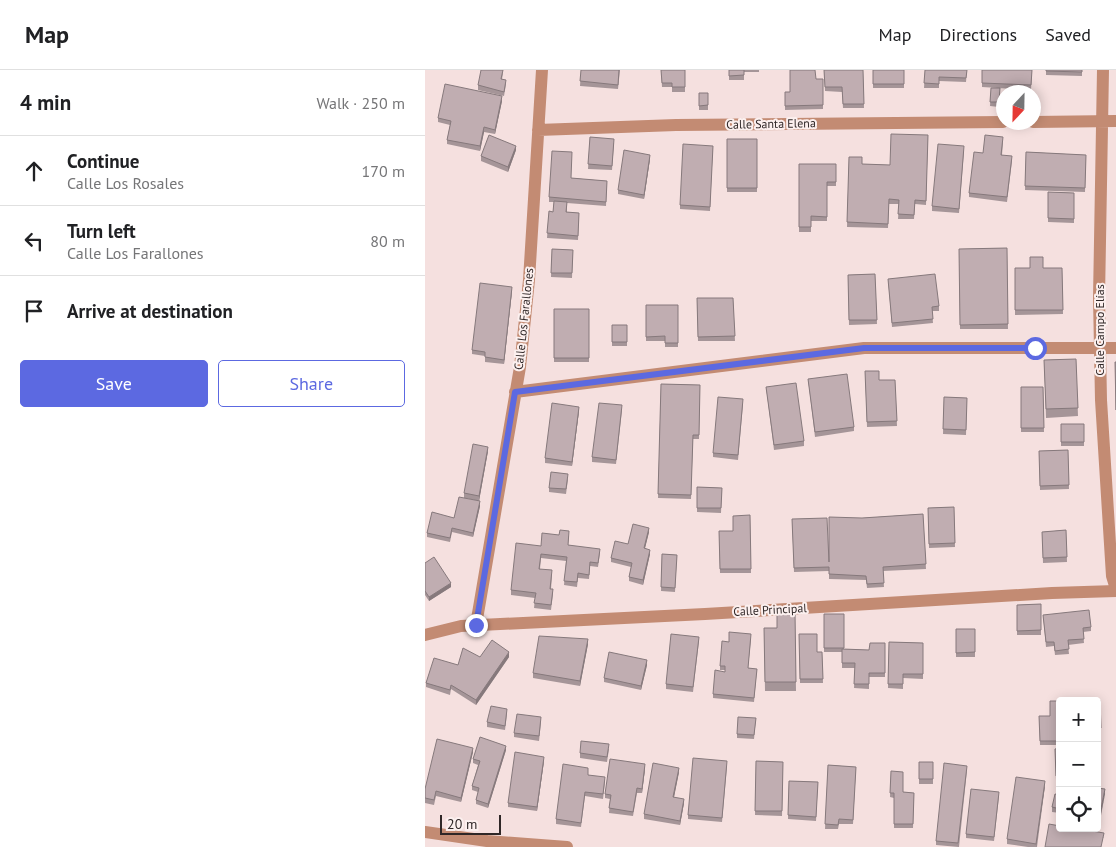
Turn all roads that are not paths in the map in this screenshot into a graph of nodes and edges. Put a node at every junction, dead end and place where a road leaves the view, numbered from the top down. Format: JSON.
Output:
{"nodes":[{"id":1,"x":542,"y":70,"type":"edge"},
{"id":2,"x":1103,"y":70,"type":"edge"},
{"id":3,"x":1102,"y":121,"type":"junction"},
{"id":4,"x":1116,"y":121,"type":"edge"},
{"id":5,"x":996,"y":122,"type":"edge"},
{"id":6,"x":1041,"y":122,"type":"edge"},
{"id":7,"x":538,"y":130,"type":"junction"},
{"id":8,"x":1100,"y":348,"type":"junction"},
{"id":9,"x":1116,"y":348,"type":"edge"},
{"id":10,"x":515,"y":392,"type":"junction"},
{"id":11,"x":1116,"y":590,"type":"edge"},
{"id":12,"x":476,"y":625,"type":"junction"},
{"id":13,"x":425,"y":635,"type":"edge"},
{"id":14,"x":425,"y":832,"type":"edge"},
{"id":15,"x":567,"y":847,"type":"edge"}],
"edges":[{"from":1,"to":7,"type":"street","name":"Calle Los Farallones"},
{"from":2,"to":3,"type":"street","name":"Calle Campo Elías"},
{"from":3,"to":4,"type":"street"},
{"from":3,"to":6,"type":"street"},
{"from":3,"to":8,"type":"street","name":"Calle Campo Elías"},
{"from":5,"to":7,"type":"street","name":"Calle Santa Elena"},
{"from":7,"to":10,"type":"street","name":"Calle Los Farallones"},
{"from":8,"to":9,"type":"street"},
{"from":8,"to":10,"type":"street"},
{"from":8,"to":11,"type":"street","name":"Calle Campo Elías"},
{"from":10,"to":12,"type":"street","name":"Calle Los Farallones"},
{"from":11,"to":12,"type":"street","name":"Calle Principal"},
{"from":12,"to":13,"type":"street","name":"Calle Principal"},
{"from":14,"to":15,"type":"street"}]}
